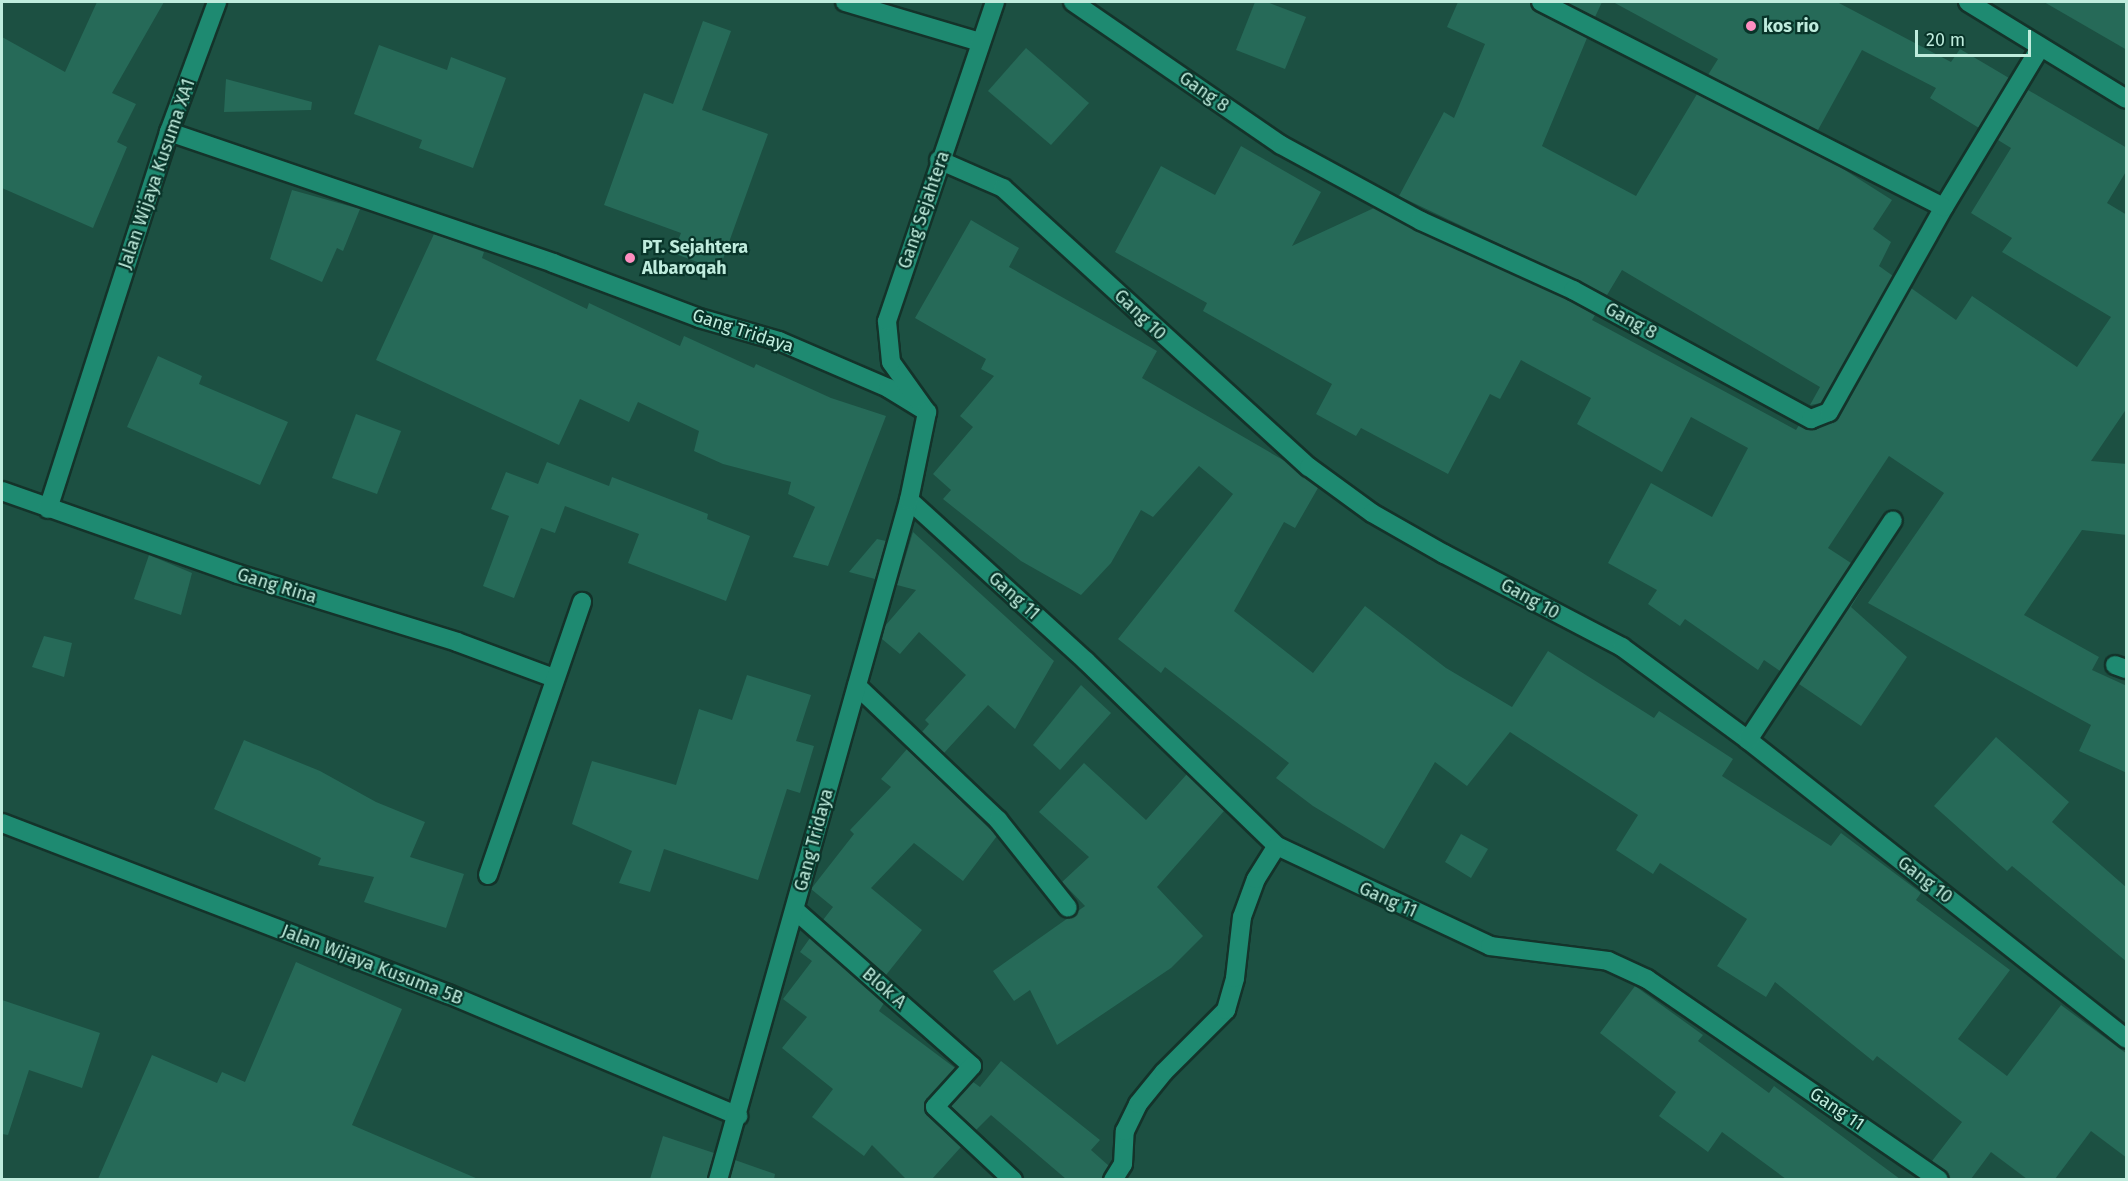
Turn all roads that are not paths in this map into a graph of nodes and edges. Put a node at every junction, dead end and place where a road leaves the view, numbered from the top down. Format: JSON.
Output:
{"nodes":[{"id":1,"x":217,"y":2,"type":"edge"},
{"id":2,"x":845,"y":2,"type":"edge"},
{"id":3,"x":995,"y":2,"type":"edge"},
{"id":4,"x":1072,"y":2,"type":"edge"},
{"id":5,"x":1541,"y":2,"type":"edge"},
{"id":6,"x":1968,"y":2,"type":"edge"},
{"id":7,"x":980,"y":42,"type":"junction"},
{"id":8,"x":2040,"y":48,"type":"junction"},
{"id":9,"x":2127,"y":99,"type":"edge"},
{"id":10,"x":169,"y":132,"type":"junction"},
{"id":11,"x":939,"y":160,"type":"junction"},
{"id":12,"x":1944,"y":207,"type":"junction"},
{"id":13,"x":927,"y":412,"type":"junction"},
{"id":14,"x":2,"y":491,"type":"edge"},
{"id":15,"x":909,"y":500,"type":"junction"},
{"id":16,"x":48,"y":509,"type":"junction"},
{"id":17,"x":1893,"y":520,"type":"dead end"},
{"id":18,"x":582,"y":602,"type":"dead end"},
{"id":19,"x":554,"y":678,"type":"junction"},
{"id":20,"x":857,"y":686,"type":"junction"},
{"id":21,"x":1748,"y":740,"type":"junction"},
{"id":22,"x":2,"y":823,"type":"edge"},
{"id":23,"x":1277,"y":846,"type":"junction"},
{"id":24,"x":488,"y":875,"type":"dead end"},
{"id":25,"x":1068,"y":908,"type":"dead end"},
{"id":26,"x":795,"y":910,"type":"junction"},
{"id":27,"x":2127,"y":1039,"type":"edge"},
{"id":28,"x":738,"y":1116,"type":"junction"},
{"id":29,"x":718,"y":1179,"type":"edge"},
{"id":30,"x":1012,"y":1179,"type":"edge"},
{"id":31,"x":1113,"y":1179,"type":"edge"},
{"id":32,"x":1939,"y":1179,"type":"edge"}],
"edges":[{"from":1,"to":10,"type":"street","name":"Jalan Wijaya Kusuma XA1"},
{"from":2,"to":7,"type":"street"},
{"from":3,"to":7,"type":"street","name":"Gang Sejahtera"},
{"from":4,"to":12,"type":"street","name":"Gang 8"},
{"from":5,"to":12,"type":"street"},
{"from":6,"to":8,"type":"street"},
{"from":7,"to":11,"type":"street","name":"Gang Sejahtera"},
{"from":8,"to":9,"type":"street"},
{"from":8,"to":12,"type":"street","name":"Gang 8"},
{"from":10,"to":13,"type":"street","name":"Gang Tridaya"},
{"from":10,"to":16,"type":"street","name":"Jalan Wijaya Kusuma XA1"},
{"from":11,"to":13,"type":"street","name":"Gang Sejahtera"},
{"from":11,"to":21,"type":"street","name":"Gang 10"},
{"from":13,"to":15,"type":"street","name":"Gang Tridaya"},
{"from":14,"to":16,"type":"street","name":"Gang Rina"},
{"from":15,"to":20,"type":"street","name":"Gang Tridaya"},
{"from":15,"to":23,"type":"street","name":"Gang 11"},
{"from":16,"to":19,"type":"street","name":"Gang Rina"},
{"from":17,"to":21,"type":"street"},
{"from":18,"to":19,"type":"street"},
{"from":19,"to":24,"type":"street"},
{"from":20,"to":25,"type":"street"},
{"from":20,"to":26,"type":"street","name":"Gang Tridaya"},
{"from":21,"to":27,"type":"street","name":"Gang 10"},
{"from":22,"to":28,"type":"street","name":"Jalan Wijaya Kusuma 5B"},
{"from":23,"to":31,"type":"street"},
{"from":23,"to":32,"type":"street","name":"Gang 11"},
{"from":26,"to":28,"type":"street","name":"Gang Tridaya"},
{"from":26,"to":30,"type":"street","name":"Blok A"},
{"from":28,"to":29,"type":"street","name":"Gang Tridaya"}]}
